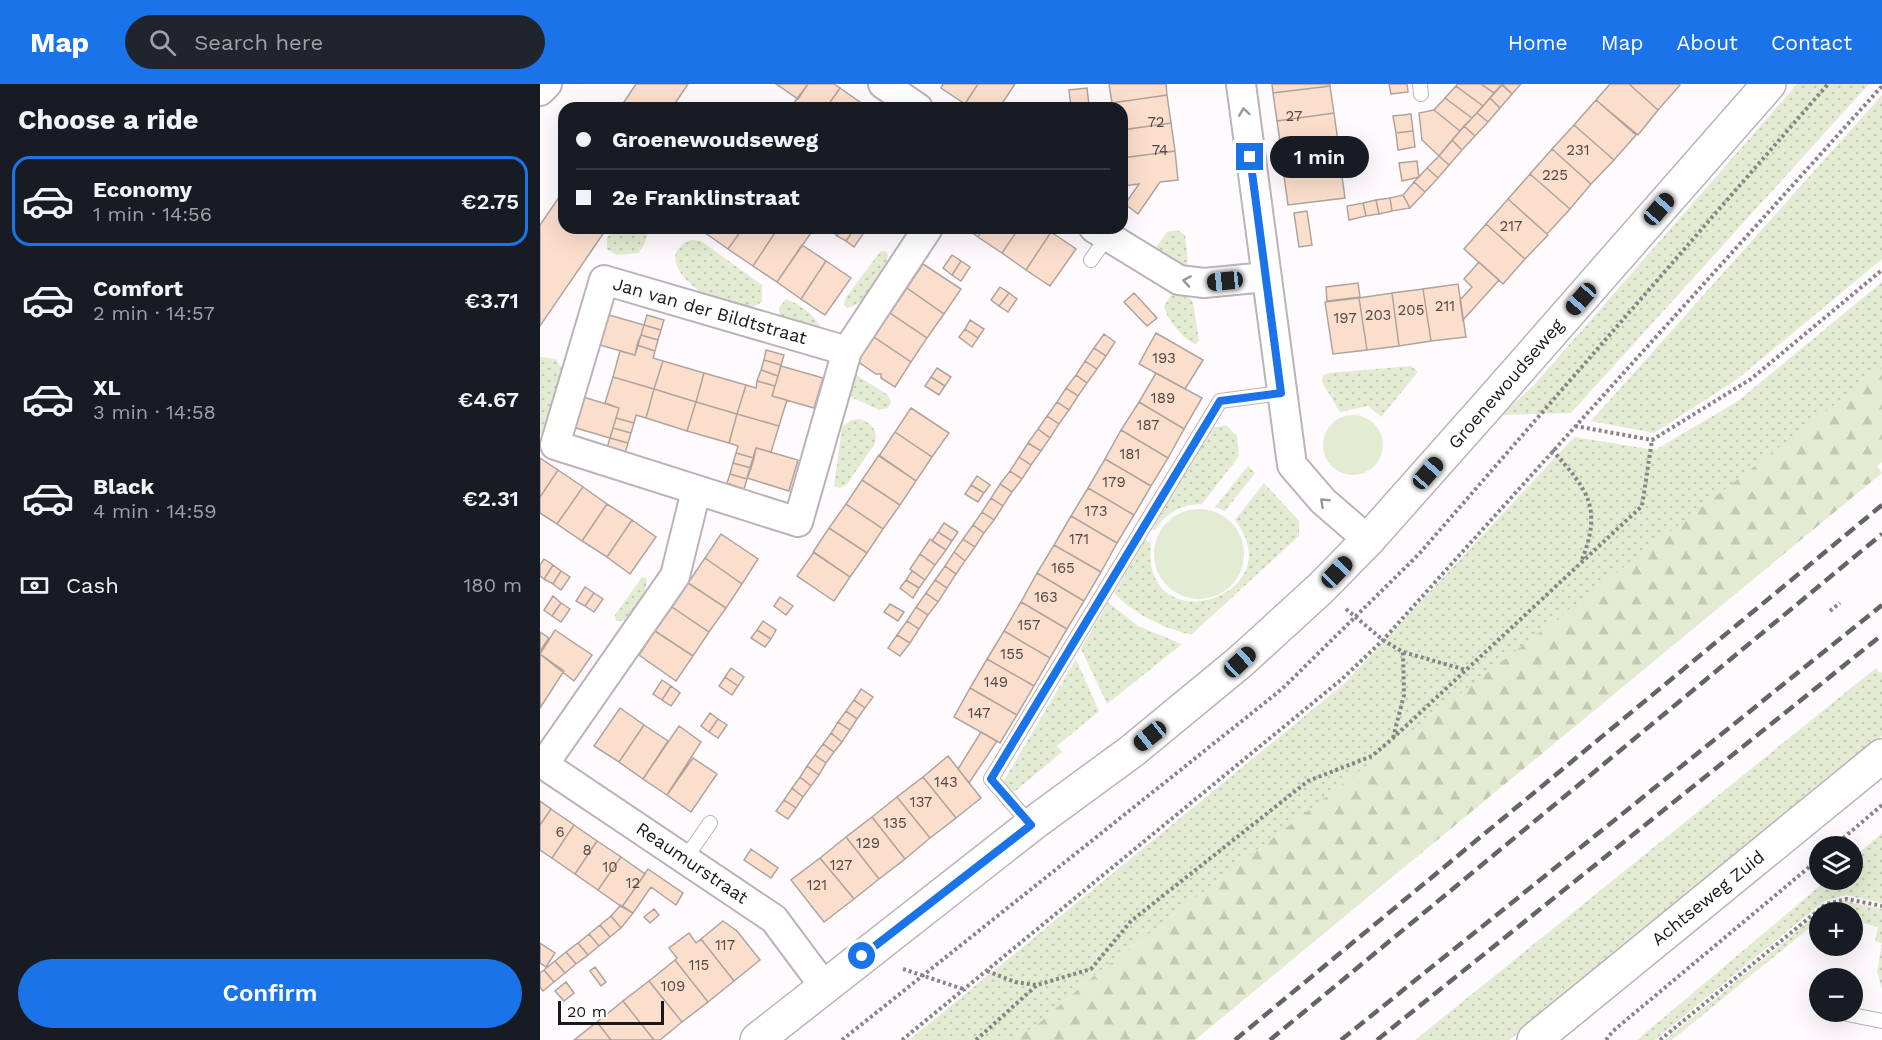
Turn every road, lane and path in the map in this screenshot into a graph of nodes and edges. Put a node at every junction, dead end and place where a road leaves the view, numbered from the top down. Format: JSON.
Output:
{"nodes":[{"id":1,"x":546,"y":84,"type":"edge"},
{"id":2,"x":883,"y":84,"type":"edge"},
{"id":3,"x":1241,"y":84,"type":"edge"},
{"id":4,"x":1769,"y":84,"type":"edge"},
{"id":5,"x":1882,"y":86,"type":"edge"},
{"id":6,"x":540,"y":91,"type":"edge"},
{"id":7,"x":909,"y":102,"type":"edge"},
{"id":8,"x":924,"y":234,"type":"edge"},
{"id":9,"x":1099,"y":234,"type":"edge"},
{"id":10,"x":1103,"y":234,"type":"edge"},
{"id":11,"x":1091,"y":260,"type":"dead end"},
{"id":12,"x":1882,"y":270,"type":"edge"},
{"id":13,"x":1266,"y":277,"type":"junction"},
{"id":14,"x":847,"y":351,"type":"junction"},
{"id":15,"x":1281,"y":393,"type":"junction"},
{"id":16,"x":1574,"y":425,"type":"junction"},
{"id":17,"x":1652,"y":441,"type":"junction"},
{"id":18,"x":1552,"y":450,"type":"junction"},
{"id":19,"x":696,"y":491,"type":"junction"},
{"id":20,"x":1368,"y":540,"type":"junction"},
{"id":21,"x":1579,"y":565,"type":"junction"},
{"id":22,"x":1840,"y":603,"type":"dead end"},
{"id":23,"x":1830,"y":611,"type":"dead end"},
{"id":24,"x":1355,"y":616,"type":"dead end"},
{"id":25,"x":1383,"y":640,"type":"junction"},
{"id":26,"x":1403,"y":652,"type":"junction"},
{"id":27,"x":1466,"y":670,"type":"junction"},
{"id":28,"x":1392,"y":739,"type":"junction"},
{"id":29,"x":1882,"y":756,"type":"edge"},
{"id":30,"x":542,"y":763,"type":"edge"},
{"id":31,"x":1882,"y":806,"type":"edge"},
{"id":32,"x":710,"y":823,"type":"dead end"},
{"id":33,"x":1031,"y":825,"type":"junction"},
{"id":34,"x":1846,"y":836,"type":"edge"},
{"id":35,"x":685,"y":859,"type":"junction"},
{"id":36,"x":1809,"y":867,"type":"edge"},
{"id":37,"x":1882,"y":906,"type":"edge"},
{"id":38,"x":987,"y":971,"type":"junction"},
{"id":39,"x":922,"y":976,"type":"dead end"},
{"id":40,"x":824,"y":986,"type":"junction"},
{"id":41,"x":1037,"y":986,"type":"junction"},
{"id":42,"x":966,"y":990,"type":"junction"},
{"id":43,"x":1863,"y":1017,"type":"edge"},
{"id":44,"x":1882,"y":1021,"type":"edge"},
{"id":45,"x":757,"y":1040,"type":"edge"},
{"id":46,"x":902,"y":1040,"type":"edge"},
{"id":47,"x":976,"y":1040,"type":"edge"},
{"id":48,"x":1534,"y":1040,"type":"edge"},
{"id":49,"x":1606,"y":1040,"type":"edge"},
{"id":50,"x":1660,"y":1040,"type":"edge"}],
"edges":[{"from":1,"to":6,"type":"street"},
{"from":2,"to":7,"type":"street"},
{"from":13,"to":3,"type":"street","one_way":true},
{"from":4,"to":20,"type":"street","name":"Groenewoudseweg"},
{"from":5,"to":16,"type":"path"},
{"from":8,"to":14,"type":"street","name":"Jan van der Bildtstraat"},
{"from":9,"to":11,"type":"lane"},
{"from":13,"to":10,"type":"street","one_way":true},
{"from":12,"to":17,"type":"path"},
{"from":13,"to":15,"type":"street"},
{"from":14,"to":19,"type":"street","name":"Jan van der Bildtstraat"},
{"from":14,"to":19,"type":"street","name":"Jan van der Bildtstraat"},
{"from":20,"to":15,"type":"street","one_way":true},
{"from":15,"to":33,"type":"lane"},
{"from":16,"to":17,"type":"path"},
{"from":16,"to":18,"type":"path"},
{"from":17,"to":21,"type":"path"},
{"from":18,"to":21,"type":"path"},
{"from":18,"to":25,"type":"path"},
{"from":19,"to":30,"type":"street"},
{"from":20,"to":33,"type":"street","name":"Groenewoudseweg"},
{"from":21,"to":27,"type":"path"},
{"from":22,"to":23,"type":"path"},
{"from":24,"to":25,"type":"path"},
{"from":25,"to":26,"type":"path"},
{"from":25,"to":38,"type":"path"},
{"from":26,"to":27,"type":"path"},
{"from":26,"to":28,"type":"path"},
{"from":27,"to":28,"type":"path"},
{"from":28,"to":41,"type":"path"},
{"from":29,"to":48,"type":"street","name":"Achtseweg Zuid"},
{"from":30,"to":35,"type":"street","name":"Reaumurstraat"},
{"from":31,"to":34,"type":"path"},
{"from":32,"to":35,"type":"lane"},
{"from":33,"to":40,"type":"street","name":"Groenewoudseweg"},
{"from":35,"to":40,"type":"street","name":"Reaumurstraat"},
{"from":36,"to":49,"type":"path"},
{"from":37,"to":50,"type":"path"},
{"from":38,"to":41,"type":"path"},
{"from":38,"to":42,"type":"path"},
{"from":39,"to":42,"type":"path"},
{"from":40,"to":45,"type":"street","name":"Groenewoudseweg"},
{"from":41,"to":47,"type":"path"},
{"from":42,"to":46,"type":"path"},
{"from":43,"to":44,"type":"lane"}]}
